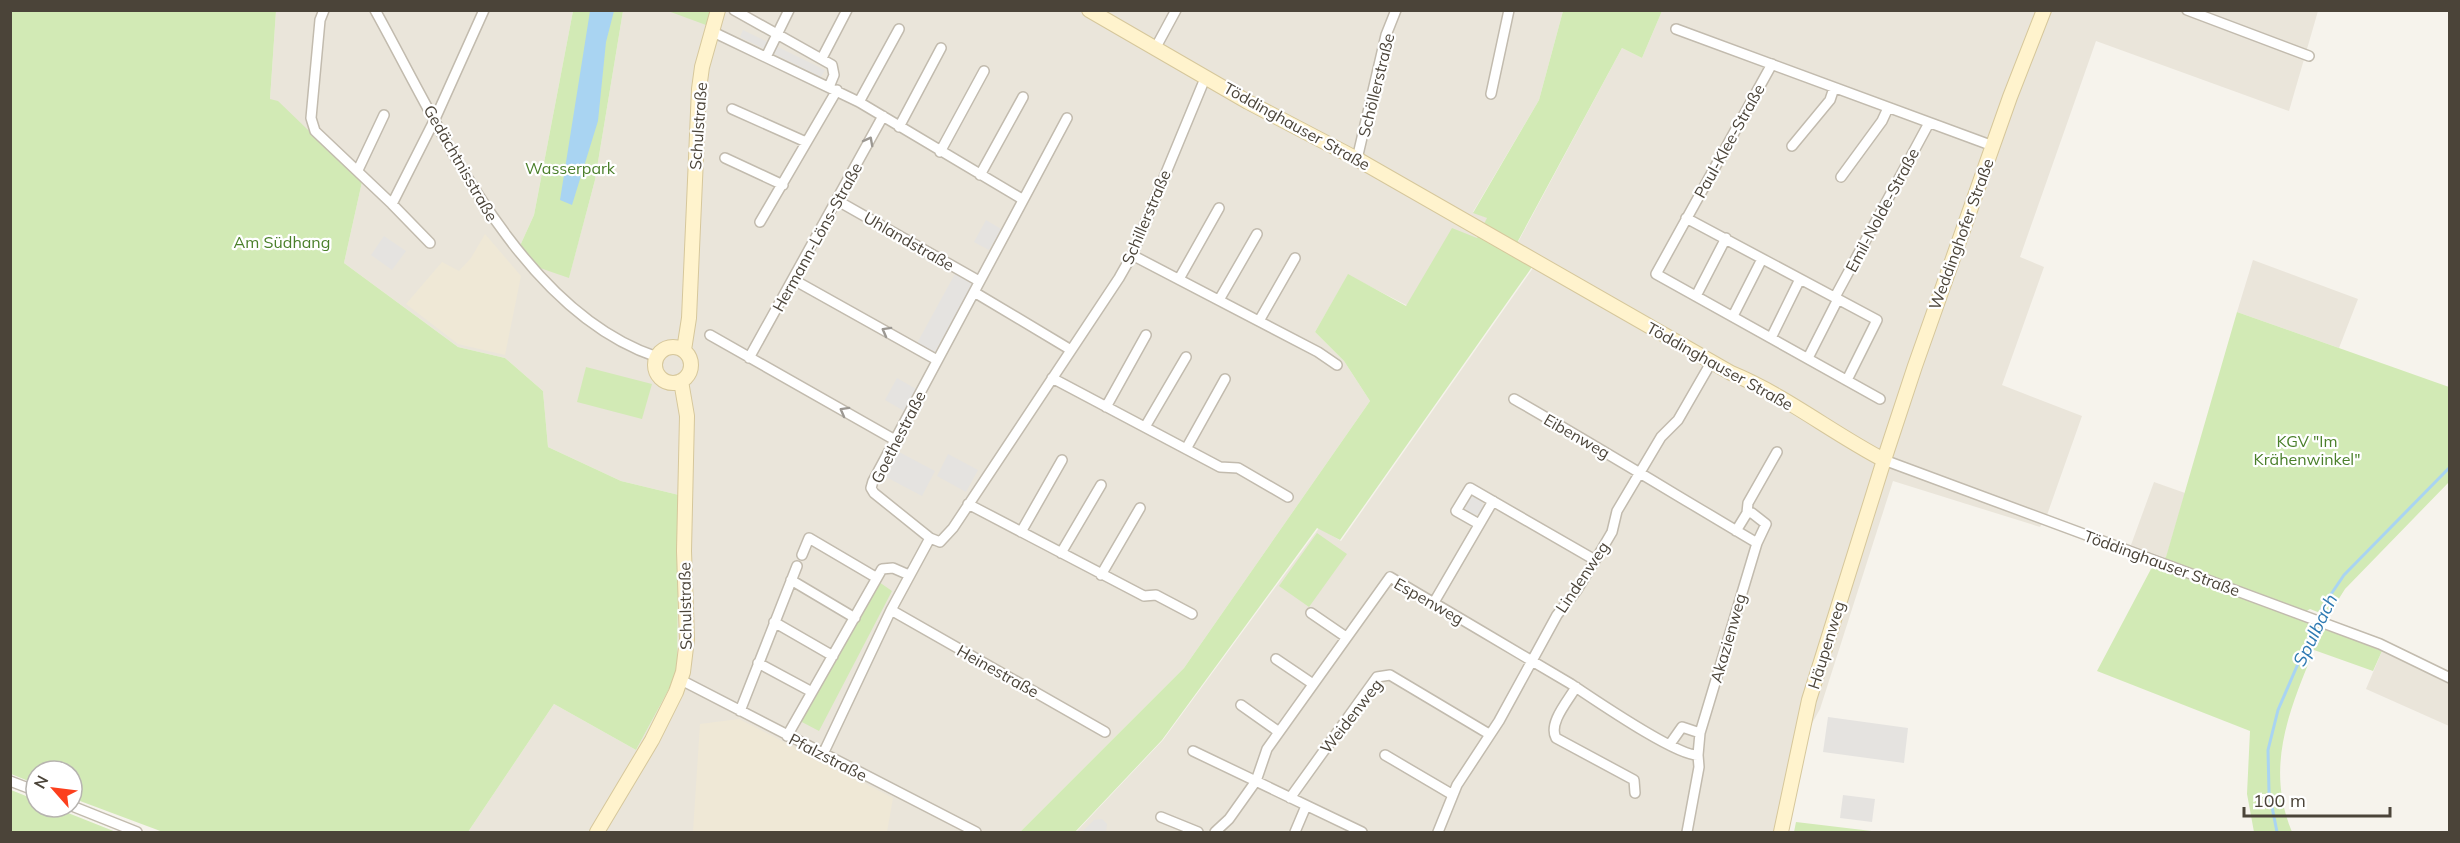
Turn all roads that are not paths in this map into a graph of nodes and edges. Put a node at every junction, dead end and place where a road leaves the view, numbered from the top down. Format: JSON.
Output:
{"nodes":[{"id":1,"x":324,"y":10,"type":"edge"},
{"id":2,"x":375,"y":10,"type":"edge"},
{"id":3,"x":484,"y":10,"type":"edge"},
{"id":4,"x":718,"y":10,"type":"edge"},
{"id":5,"x":734,"y":10,"type":"edge"},
{"id":6,"x":789,"y":10,"type":"edge"},
{"id":7,"x":847,"y":10,"type":"edge"},
{"id":8,"x":1089,"y":10,"type":"edge"},
{"id":9,"x":1176,"y":10,"type":"edge"},
{"id":10,"x":1395,"y":10,"type":"edge"},
{"id":11,"x":1509,"y":10,"type":"edge"},
{"id":12,"x":2187,"y":10,"type":"edge"},
{"id":13,"x":2044,"y":11,"type":"edge"},
{"id":14,"x":899,"y":28,"type":"dead end"},
{"id":15,"x":1676,"y":29,"type":"dead end"},
{"id":16,"x":711,"y":31,"type":"junction"},
{"id":17,"x":777,"y":34,"type":"junction"},
{"id":18,"x":1156,"y":47,"type":"junction"},
{"id":19,"x":941,"y":48,"type":"dead end"},
{"id":20,"x":2309,"y":56,"type":"dead end"},
{"id":21,"x":766,"y":57,"type":"junction"},
{"id":22,"x":822,"y":58,"type":"junction"},
{"id":23,"x":1772,"y":64,"type":"junction"},
{"id":24,"x":984,"y":71,"type":"dead end"},
{"id":25,"x":1206,"y":76,"type":"junction"},
{"id":26,"x":1834,"y":87,"type":"junction"},
{"id":27,"x":833,"y":88,"type":"junction"},
{"id":28,"x":1491,"y":94,"type":"dead end"},
{"id":29,"x":1023,"y":97,"type":"dead end"},
{"id":30,"x":859,"y":102,"type":"junction"},
{"id":31,"x":1888,"y":108,"type":"junction"},
{"id":32,"x":732,"y":109,"type":"dead end"},
{"id":33,"x":384,"y":115,"type":"dead end"},
{"id":34,"x":883,"y":116,"type":"junction"},
{"id":35,"x":1066,"y":118,"type":"dead end"},
{"id":36,"x":435,"y":119,"type":"junction"},
{"id":37,"x":1929,"y":123,"type":"junction"},
{"id":38,"x":899,"y":127,"type":"junction"},
{"id":39,"x":807,"y":142,"type":"junction"},
{"id":40,"x":1792,"y":146,"type":"dead end"},
{"id":41,"x":1993,"y":146,"type":"junction"},
{"id":42,"x":940,"y":152,"type":"junction"},
{"id":43,"x":725,"y":158,"type":"dead end"},
{"id":44,"x":1357,"y":159,"type":"junction"},
{"id":45,"x":358,"y":170,"type":"junction"},
{"id":46,"x":980,"y":175,"type":"junction"},
{"id":47,"x":1840,"y":177,"type":"dead end"},
{"id":48,"x":783,"y":185,"type":"junction"},
{"id":49,"x":1022,"y":199,"type":"junction"},
{"id":50,"x":838,"y":201,"type":"junction"},
{"id":51,"x":392,"y":204,"type":"junction"},
{"id":52,"x":1219,"y":208,"type":"dead end"},
{"id":53,"x":1686,"y":218,"type":"junction"},
{"id":54,"x":760,"y":222,"type":"dead end"},
{"id":55,"x":1257,"y":234,"type":"dead end"},
{"id":56,"x":1726,"y":238,"type":"junction"},
{"id":57,"x":430,"y":243,"type":"dead end"},
{"id":58,"x":1132,"y":255,"type":"junction"},
{"id":59,"x":1295,"y":258,"type":"dead end"},
{"id":60,"x":1762,"y":259,"type":"junction"},
{"id":61,"x":1179,"y":279,"type":"junction"},
{"id":62,"x":1800,"y":279,"type":"junction"},
{"id":63,"x":794,"y":280,"type":"junction"},
{"id":64,"x":979,"y":281,"type":"junction"},
{"id":65,"x":974,"y":292,"type":"junction"},
{"id":66,"x":1696,"y":296,"type":"junction"},
{"id":67,"x":1837,"y":298,"type":"junction"},
{"id":68,"x":1219,"y":300,"type":"junction"},
{"id":69,"x":1733,"y":316,"type":"junction"},
{"id":70,"x":1259,"y":321,"type":"junction"},
{"id":71,"x":1146,"y":335,"type":"dead end"},
{"id":72,"x":710,"y":336,"type":"dead end"},
{"id":73,"x":1771,"y":338,"type":"junction"},
{"id":74,"x":684,"y":350,"type":"junction"},
{"id":75,"x":1071,"y":350,"type":"junction"},
{"id":76,"x":657,"y":357,"type":"junction"},
{"id":77,"x":1186,"y":357,"type":"dead end"},
{"id":78,"x":749,"y":358,"type":"junction"},
{"id":79,"x":1808,"y":358,"type":"junction"},
{"id":80,"x":937,"y":360,"type":"junction"},
{"id":81,"x":1712,"y":361,"type":"junction"},
{"id":82,"x":1337,"y":365,"type":"dead end"},
{"id":83,"x":1052,"y":378,"type":"junction"},
{"id":84,"x":1225,"y":379,"type":"dead end"},
{"id":85,"x":674,"y":381,"type":"junction"},
{"id":86,"x":1847,"y":381,"type":"junction"},
{"id":87,"x":1515,"y":399,"type":"dead end"},
{"id":88,"x":1880,"y":399,"type":"dead end"},
{"id":89,"x":1106,"y":407,"type":"junction"},
{"id":90,"x":1145,"y":427,"type":"junction"},
{"id":91,"x":895,"y":440,"type":"junction"},
{"id":92,"x":1186,"y":449,"type":"junction"},
{"id":93,"x":1777,"y":452,"type":"dead end"},
{"id":94,"x":1062,"y":460,"type":"dead end"},
{"id":95,"x":1884,"y":460,"type":"junction"},
{"id":96,"x":1640,"y":472,"type":"junction"},
{"id":97,"x":1101,"y":485,"type":"dead end"},
{"id":98,"x":1288,"y":497,"type":"dead end"},
{"id":99,"x":1492,"y":501,"type":"junction"},
{"id":100,"x":968,"y":504,"type":"junction"},
{"id":101,"x":1140,"y":508,"type":"dead end"},
{"id":102,"x":1747,"y":513,"type":"junction"},
{"id":103,"x":1479,"y":524,"type":"junction"},
{"id":104,"x":1736,"y":531,"type":"junction"},
{"id":105,"x":1021,"y":532,"type":"junction"},
{"id":106,"x":930,"y":538,"type":"junction"},
{"id":107,"x":1757,"y":543,"type":"junction"},
{"id":108,"x":1061,"y":553,"type":"junction"},
{"id":109,"x":802,"y":555,"type":"dead end"},
{"id":110,"x":1595,"y":560,"type":"junction"},
{"id":111,"x":797,"y":566,"type":"dead end"},
{"id":112,"x":909,"y":575,"type":"junction"},
{"id":113,"x":1101,"y":575,"type":"junction"},
{"id":114,"x":878,"y":578,"type":"junction"},
{"id":115,"x":791,"y":580,"type":"junction"},
{"id":116,"x":1433,"y":604,"type":"junction"},
{"id":117,"x":891,"y":610,"type":"junction"},
{"id":118,"x":1311,"y":613,"type":"dead end"},
{"id":119,"x":1192,"y":614,"type":"dead end"},
{"id":120,"x":855,"y":618,"type":"junction"},
{"id":121,"x":774,"y":622,"type":"junction"},
{"id":122,"x":1346,"y":637,"type":"junction"},
{"id":123,"x":833,"y":656,"type":"junction"},
{"id":124,"x":1276,"y":659,"type":"dead end"},
{"id":125,"x":1531,"y":661,"type":"junction"},
{"id":126,"x":758,"y":663,"type":"junction"},
{"id":127,"x":2450,"y":678,"type":"edge"},
{"id":128,"x":681,"y":680,"type":"junction"},
{"id":129,"x":1313,"y":684,"type":"junction"},
{"id":130,"x":1576,"y":687,"type":"junction"},
{"id":131,"x":812,"y":692,"type":"junction"},
{"id":132,"x":1241,"y":705,"type":"dead end"},
{"id":133,"x":740,"y":711,"type":"junction"},
{"id":134,"x":1105,"y":732,"type":"dead end"},
{"id":135,"x":1280,"y":732,"type":"junction"},
{"id":136,"x":1700,"y":733,"type":"junction"},
{"id":137,"x":1489,"y":734,"type":"junction"},
{"id":138,"x":787,"y":736,"type":"junction"},
{"id":139,"x":1670,"y":744,"type":"junction"},
{"id":140,"x":1193,"y":751,"type":"dead end"},
{"id":141,"x":823,"y":754,"type":"junction"},
{"id":142,"x":1385,"y":755,"type":"dead end"},
{"id":143,"x":1698,"y":755,"type":"junction"},
{"id":144,"x":1256,"y":781,"type":"junction"},
{"id":145,"x":1635,"y":793,"type":"dead end"},
{"id":146,"x":1453,"y":795,"type":"junction"},
{"id":147,"x":1290,"y":798,"type":"junction"},
{"id":148,"x":1306,"y":806,"type":"junction"},
{"id":149,"x":84,"y":811,"type":"edge"},
{"id":150,"x":1161,"y":817,"type":"dead end"},
{"id":151,"x":137,"y":832,"type":"edge"},
{"id":152,"x":597,"y":832,"type":"edge"},
{"id":153,"x":976,"y":832,"type":"edge"},
{"id":154,"x":1198,"y":832,"type":"edge"},
{"id":155,"x":1215,"y":832,"type":"edge"},
{"id":156,"x":1294,"y":832,"type":"edge"},
{"id":157,"x":1362,"y":832,"type":"edge"},
{"id":158,"x":1438,"y":832,"type":"edge"},
{"id":159,"x":1687,"y":832,"type":"edge"},
{"id":160,"x":1781,"y":832,"type":"edge"}],
"edges":[{"from":1,"to":45,"type":"street"},
{"from":2,"to":36,"type":"street","name":"Gedächtnisstraße"},
{"from":3,"to":36,"type":"street"},
{"from":4,"to":16,"type":"street","name":"Schulstraße"},
{"from":5,"to":17,"type":"street"},
{"from":6,"to":17,"type":"street"},
{"from":7,"to":22,"type":"street"},
{"from":8,"to":18,"type":"street","name":"Töddinghauser Straße"},
{"from":9,"to":18,"type":"street"},
{"from":10,"to":44,"type":"street","name":"Schöllerstraße"},
{"from":11,"to":28,"type":"street"},
{"from":12,"to":20,"type":"street"},
{"from":13,"to":41,"type":"street","name":"Weddinghofer Straße"},
{"from":14,"to":30,"type":"street"},
{"from":15,"to":23,"type":"street"},
{"from":16,"to":21,"type":"street"},
{"from":16,"to":74,"type":"street","name":"Schulstraße"},
{"from":17,"to":21,"type":"street"},
{"from":17,"to":22,"type":"street"},
{"from":18,"to":25,"type":"street","name":"Töddinghauser Straße"},
{"from":19,"to":38,"type":"street"},
{"from":21,"to":27,"type":"street"},
{"from":22,"to":27,"type":"street"},
{"from":23,"to":26,"type":"street"},
{"from":23,"to":53,"type":"street","name":"Paul-Klee-Straße"},
{"from":24,"to":42,"type":"street"},
{"from":25,"to":44,"type":"street","name":"Töddinghauser Straße"},
{"from":25,"to":58,"type":"street","name":"Schillerstraße"},
{"from":26,"to":31,"type":"street"},
{"from":26,"to":40,"type":"street"},
{"from":27,"to":30,"type":"street"},
{"from":27,"to":39,"type":"street"},
{"from":29,"to":46,"type":"street"},
{"from":30,"to":34,"type":"street"},
{"from":31,"to":37,"type":"street"},
{"from":31,"to":47,"type":"street"},
{"from":32,"to":39,"type":"street"},
{"from":33,"to":45,"type":"street"},
{"from":34,"to":38,"type":"street"},
{"from":50,"to":34,"type":"street","name":"Hermann-Löns-Straße","one_way":true},
{"from":35,"to":49,"type":"street","name":"Goethestraße"},
{"from":36,"to":51,"type":"street"},
{"from":36,"to":76,"type":"street","name":"Gedächtnisstraße"},
{"from":37,"to":41,"type":"street"},
{"from":37,"to":67,"type":"street","name":"Emil-Nolde-Straße"},
{"from":38,"to":42,"type":"street"},
{"from":39,"to":48,"type":"street"},
{"from":41,"to":95,"type":"street","name":"Weddinghofer Straße"},
{"from":42,"to":46,"type":"street"},
{"from":43,"to":48,"type":"street"},
{"from":44,"to":81,"type":"street","name":"Töddinghauser Straße"},
{"from":45,"to":51,"type":"street"},
{"from":46,"to":49,"type":"street"},
{"from":48,"to":54,"type":"street"},
{"from":49,"to":64,"type":"street","name":"Goethestraße"},
{"from":50,"to":63,"type":"street","name":"Hermann-Löns-Straße"},
{"from":50,"to":64,"type":"street","name":"Uhlandstraße"},
{"from":51,"to":57,"type":"street"},
{"from":52,"to":61,"type":"street"},
{"from":53,"to":56,"type":"street"},
{"from":53,"to":66,"type":"street","name":"Paul-Klee-Straße"},
{"from":55,"to":68,"type":"street"},
{"from":56,"to":60,"type":"street"},
{"from":56,"to":66,"type":"street"},
{"from":58,"to":61,"type":"street"},
{"from":58,"to":75,"type":"street","name":"Schillerstraße"},
{"from":59,"to":70,"type":"street"},
{"from":60,"to":62,"type":"street"},
{"from":60,"to":69,"type":"street"},
{"from":61,"to":68,"type":"street"},
{"from":62,"to":67,"type":"street"},
{"from":62,"to":73,"type":"street"},
{"from":63,"to":78,"type":"street","name":"Hermann-Löns-Straße"},
{"from":80,"to":63,"type":"street","one_way":true},
{"from":64,"to":65,"type":"street","name":"Goethestraße"},
{"from":65,"to":75,"type":"street"},
{"from":65,"to":80,"type":"street","name":"Goethestraße"},
{"from":66,"to":69,"type":"street"},
{"from":67,"to":79,"type":"street","name":"Emil-Nolde-Straße"},
{"from":67,"to":86,"type":"street"},
{"from":68,"to":70,"type":"street"},
{"from":69,"to":73,"type":"street"},
{"from":70,"to":82,"type":"street"},
{"from":71,"to":89,"type":"street"},
{"from":72,"to":78,"type":"street"},
{"from":73,"to":79,"type":"street"},
{"from":74,"to":76,"type":"street"},
{"from":74,"to":85,"type":"street"},
{"from":75,"to":83,"type":"street","name":"Schillerstraße"},
{"from":76,"to":85,"type":"street"},
{"from":77,"to":90,"type":"street"},
{"from":91,"to":78,"type":"street","one_way":true},
{"from":79,"to":86,"type":"street"},
{"from":80,"to":91,"type":"street","name":"Goethestraße"},
{"from":81,"to":95,"type":"street","name":"Töddinghauser Straße"},
{"from":81,"to":96,"type":"street","name":"Lindenweg"},
{"from":83,"to":89,"type":"street"},
{"from":83,"to":100,"type":"street","name":"Schillerstraße"},
{"from":84,"to":92,"type":"street"},
{"from":85,"to":128,"type":"street","name":"Schulstraße"},
{"from":86,"to":88,"type":"street"},
{"from":87,"to":96,"type":"street","name":"Eibenweg"},
{"from":89,"to":90,"type":"street"},
{"from":90,"to":92,"type":"street"},
{"from":91,"to":106,"type":"street","name":"Goethestraße"},
{"from":92,"to":98,"type":"street"},
{"from":93,"to":102,"type":"street"},
{"from":94,"to":105,"type":"street"},
{"from":95,"to":127,"type":"street","name":"Töddinghauser Straße"},
{"from":95,"to":160,"type":"street","name":"Häupenweg"},
{"from":96,"to":104,"type":"street"},
{"from":96,"to":110,"type":"street","name":"Lindenweg"},
{"from":97,"to":108,"type":"street"},
{"from":99,"to":103,"type":"street"},
{"from":99,"to":103,"type":"street"},
{"from":99,"to":110,"type":"street"},
{"from":100,"to":105,"type":"street"},
{"from":100,"to":106,"type":"street","name":"Schillerstraße"},
{"from":101,"to":113,"type":"street"},
{"from":102,"to":104,"type":"street"},
{"from":102,"to":107,"type":"street","name":"Akazienweg"},
{"from":103,"to":116,"type":"street"},
{"from":104,"to":107,"type":"street"},
{"from":105,"to":108,"type":"street"},
{"from":106,"to":112,"type":"street"},
{"from":107,"to":136,"type":"street","name":"Akazienweg"},
{"from":108,"to":113,"type":"street"},
{"from":109,"to":114,"type":"street"},
{"from":110,"to":125,"type":"street","name":"Lindenweg"},
{"from":111,"to":115,"type":"street"},
{"from":112,"to":114,"type":"street"},
{"from":112,"to":117,"type":"street"},
{"from":113,"to":119,"type":"street"},
{"from":114,"to":120,"type":"street"},
{"from":115,"to":120,"type":"street"},
{"from":115,"to":121,"type":"street"},
{"from":116,"to":122,"type":"street","name":"Espenweg"},
{"from":116,"to":125,"type":"street","name":"Espenweg"},
{"from":117,"to":134,"type":"street","name":"Heinestraße"},
{"from":117,"to":141,"type":"street"},
{"from":118,"to":122,"type":"street"},
{"from":120,"to":123,"type":"street"},
{"from":121,"to":123,"type":"street"},
{"from":121,"to":126,"type":"street"},
{"from":122,"to":129,"type":"street","name":"Espenweg"},
{"from":123,"to":131,"type":"street"},
{"from":124,"to":129,"type":"street"},
{"from":125,"to":130,"type":"street"},
{"from":125,"to":137,"type":"street","name":"Lindenweg"},
{"from":126,"to":131,"type":"street"},
{"from":126,"to":133,"type":"street"},
{"from":128,"to":133,"type":"street","name":"Pfalzstraße"},
{"from":128,"to":152,"type":"street","name":"Schulstraße"},
{"from":129,"to":135,"type":"street","name":"Espenweg"},
{"from":130,"to":139,"type":"street"},
{"from":130,"to":145,"type":"street"},
{"from":131,"to":138,"type":"street"},
{"from":132,"to":135,"type":"street"},
{"from":133,"to":138,"type":"street","name":"Pfalzstraße"},
{"from":135,"to":144,"type":"street","name":"Espenweg"},
{"from":136,"to":139,"type":"street"},
{"from":136,"to":143,"type":"street","name":"Akazienweg"},
{"from":137,"to":146,"type":"street","name":"Lindenweg"},
{"from":137,"to":147,"type":"street","name":"Weidenweg"},
{"from":138,"to":141,"type":"street","name":"Pfalzstraße"},
{"from":139,"to":143,"type":"street"},
{"from":140,"to":144,"type":"street"},
{"from":141,"to":153,"type":"street","name":"Pfalzstraße"},
{"from":142,"to":146,"type":"street"},
{"from":143,"to":159,"type":"street","name":"Akazienweg"},
{"from":144,"to":147,"type":"street"},
{"from":144,"to":155,"type":"street","name":"Espenweg"},
{"from":146,"to":158,"type":"street","name":"Lindenweg"},
{"from":147,"to":148,"type":"street"},
{"from":148,"to":156,"type":"street"},
{"from":148,"to":157,"type":"street"},
{"from":149,"to":151,"type":"street"},
{"from":150,"to":154,"type":"street"}]}
